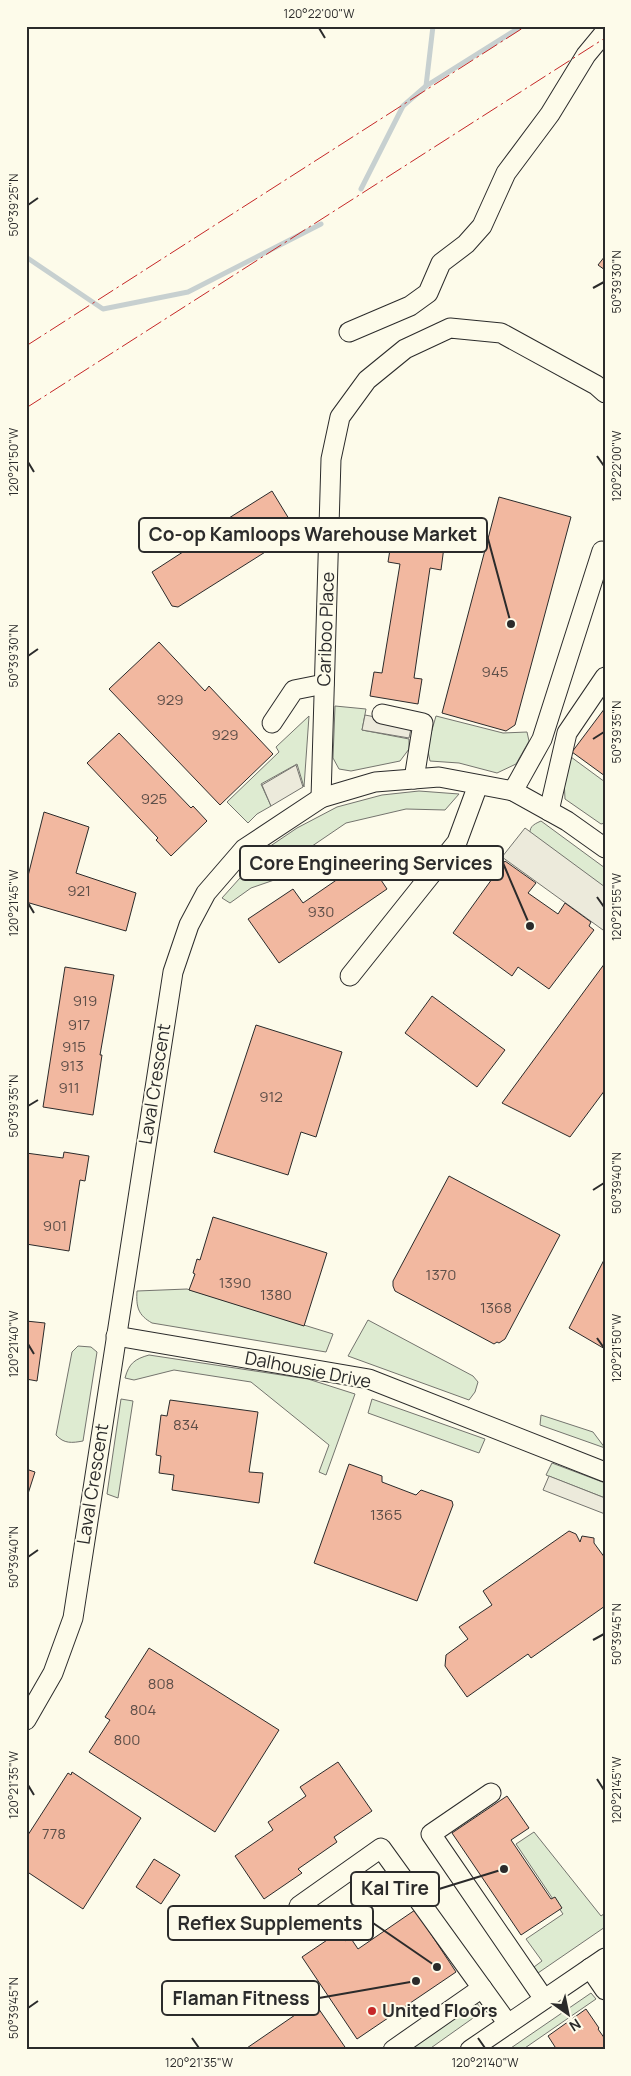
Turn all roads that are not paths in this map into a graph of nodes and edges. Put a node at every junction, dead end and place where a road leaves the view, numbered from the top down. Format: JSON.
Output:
{"nodes":[{"id":1,"x":605,"y":32,"type":"edge"},
{"id":2,"x":350,"y":332,"type":"dead end"},
{"id":3,"x":605,"y":393,"type":"edge"},
{"id":4,"x":602,"y":551,"type":"dead end"},
{"id":5,"x":605,"y":677,"type":"edge"},
{"id":6,"x":324,"y":684,"type":"junction"},
{"id":7,"x":382,"y":714,"type":"dead end"},
{"id":8,"x":272,"y":723,"type":"dead end"},
{"id":9,"x":414,"y":779,"type":"junction"},
{"id":10,"x":478,"y":785,"type":"junction"},
{"id":11,"x":512,"y":791,"type":"junction"},
{"id":12,"x":321,"y":798,"type":"junction"},
{"id":13,"x":550,"y":811,"type":"junction"},
{"id":14,"x":605,"y":848,"type":"edge"},
{"id":15,"x":350,"y":976,"type":"dead end"},
{"id":16,"x":116,"y":1336,"type":"junction"},
{"id":17,"x":605,"y":1472,"type":"edge"},
{"id":18,"x":26,"y":1720,"type":"edge"},
{"id":19,"x":492,"y":1793,"type":"dead end"},
{"id":20,"x":299,"y":1906,"type":"dead end"},
{"id":21,"x":597,"y":1963,"type":"edge"},
{"id":22,"x":482,"y":1988,"type":"junction"},
{"id":23,"x":605,"y":1990,"type":"edge"},
{"id":24,"x":544,"y":1999,"type":"junction"},
{"id":25,"x":508,"y":2024,"type":"junction"},
{"id":26,"x":393,"y":2050,"type":"edge"},
{"id":27,"x":470,"y":2050,"type":"edge"}],
"edges":[{"from":1,"to":2,"type":"street"},
{"from":3,"to":6,"type":"street","name":"Cariboo Place"},
{"from":4,"to":11,"type":"street"},
{"from":5,"to":13,"type":"street"},
{"from":6,"to":8,"type":"street"},
{"from":6,"to":12,"type":"street","name":"Cariboo Place"},
{"from":7,"to":9,"type":"street"},
{"from":9,"to":10,"type":"street","name":"Laval Crescent"},
{"from":9,"to":12,"type":"street","name":"Laval Crescent"},
{"from":10,"to":11,"type":"street","name":"Laval Crescent"},
{"from":10,"to":15,"type":"street"},
{"from":11,"to":13,"type":"street","name":"Laval Crescent"},
{"from":12,"to":16,"type":"street","name":"Laval Crescent"},
{"from":13,"to":14,"type":"street","name":"Laval Crescent"},
{"from":16,"to":17,"type":"street","name":"Dalhousie Drive"},
{"from":16,"to":18,"type":"street","name":"Laval Crescent"},
{"from":19,"to":24,"type":"street"},
{"from":20,"to":22,"type":"street"},
{"from":21,"to":23,"type":"street"},
{"from":21,"to":24,"type":"street"},
{"from":22,"to":25,"type":"street"},
{"from":22,"to":26,"type":"street"},
{"from":24,"to":25,"type":"street"},
{"from":25,"to":27,"type":"street"}]}
